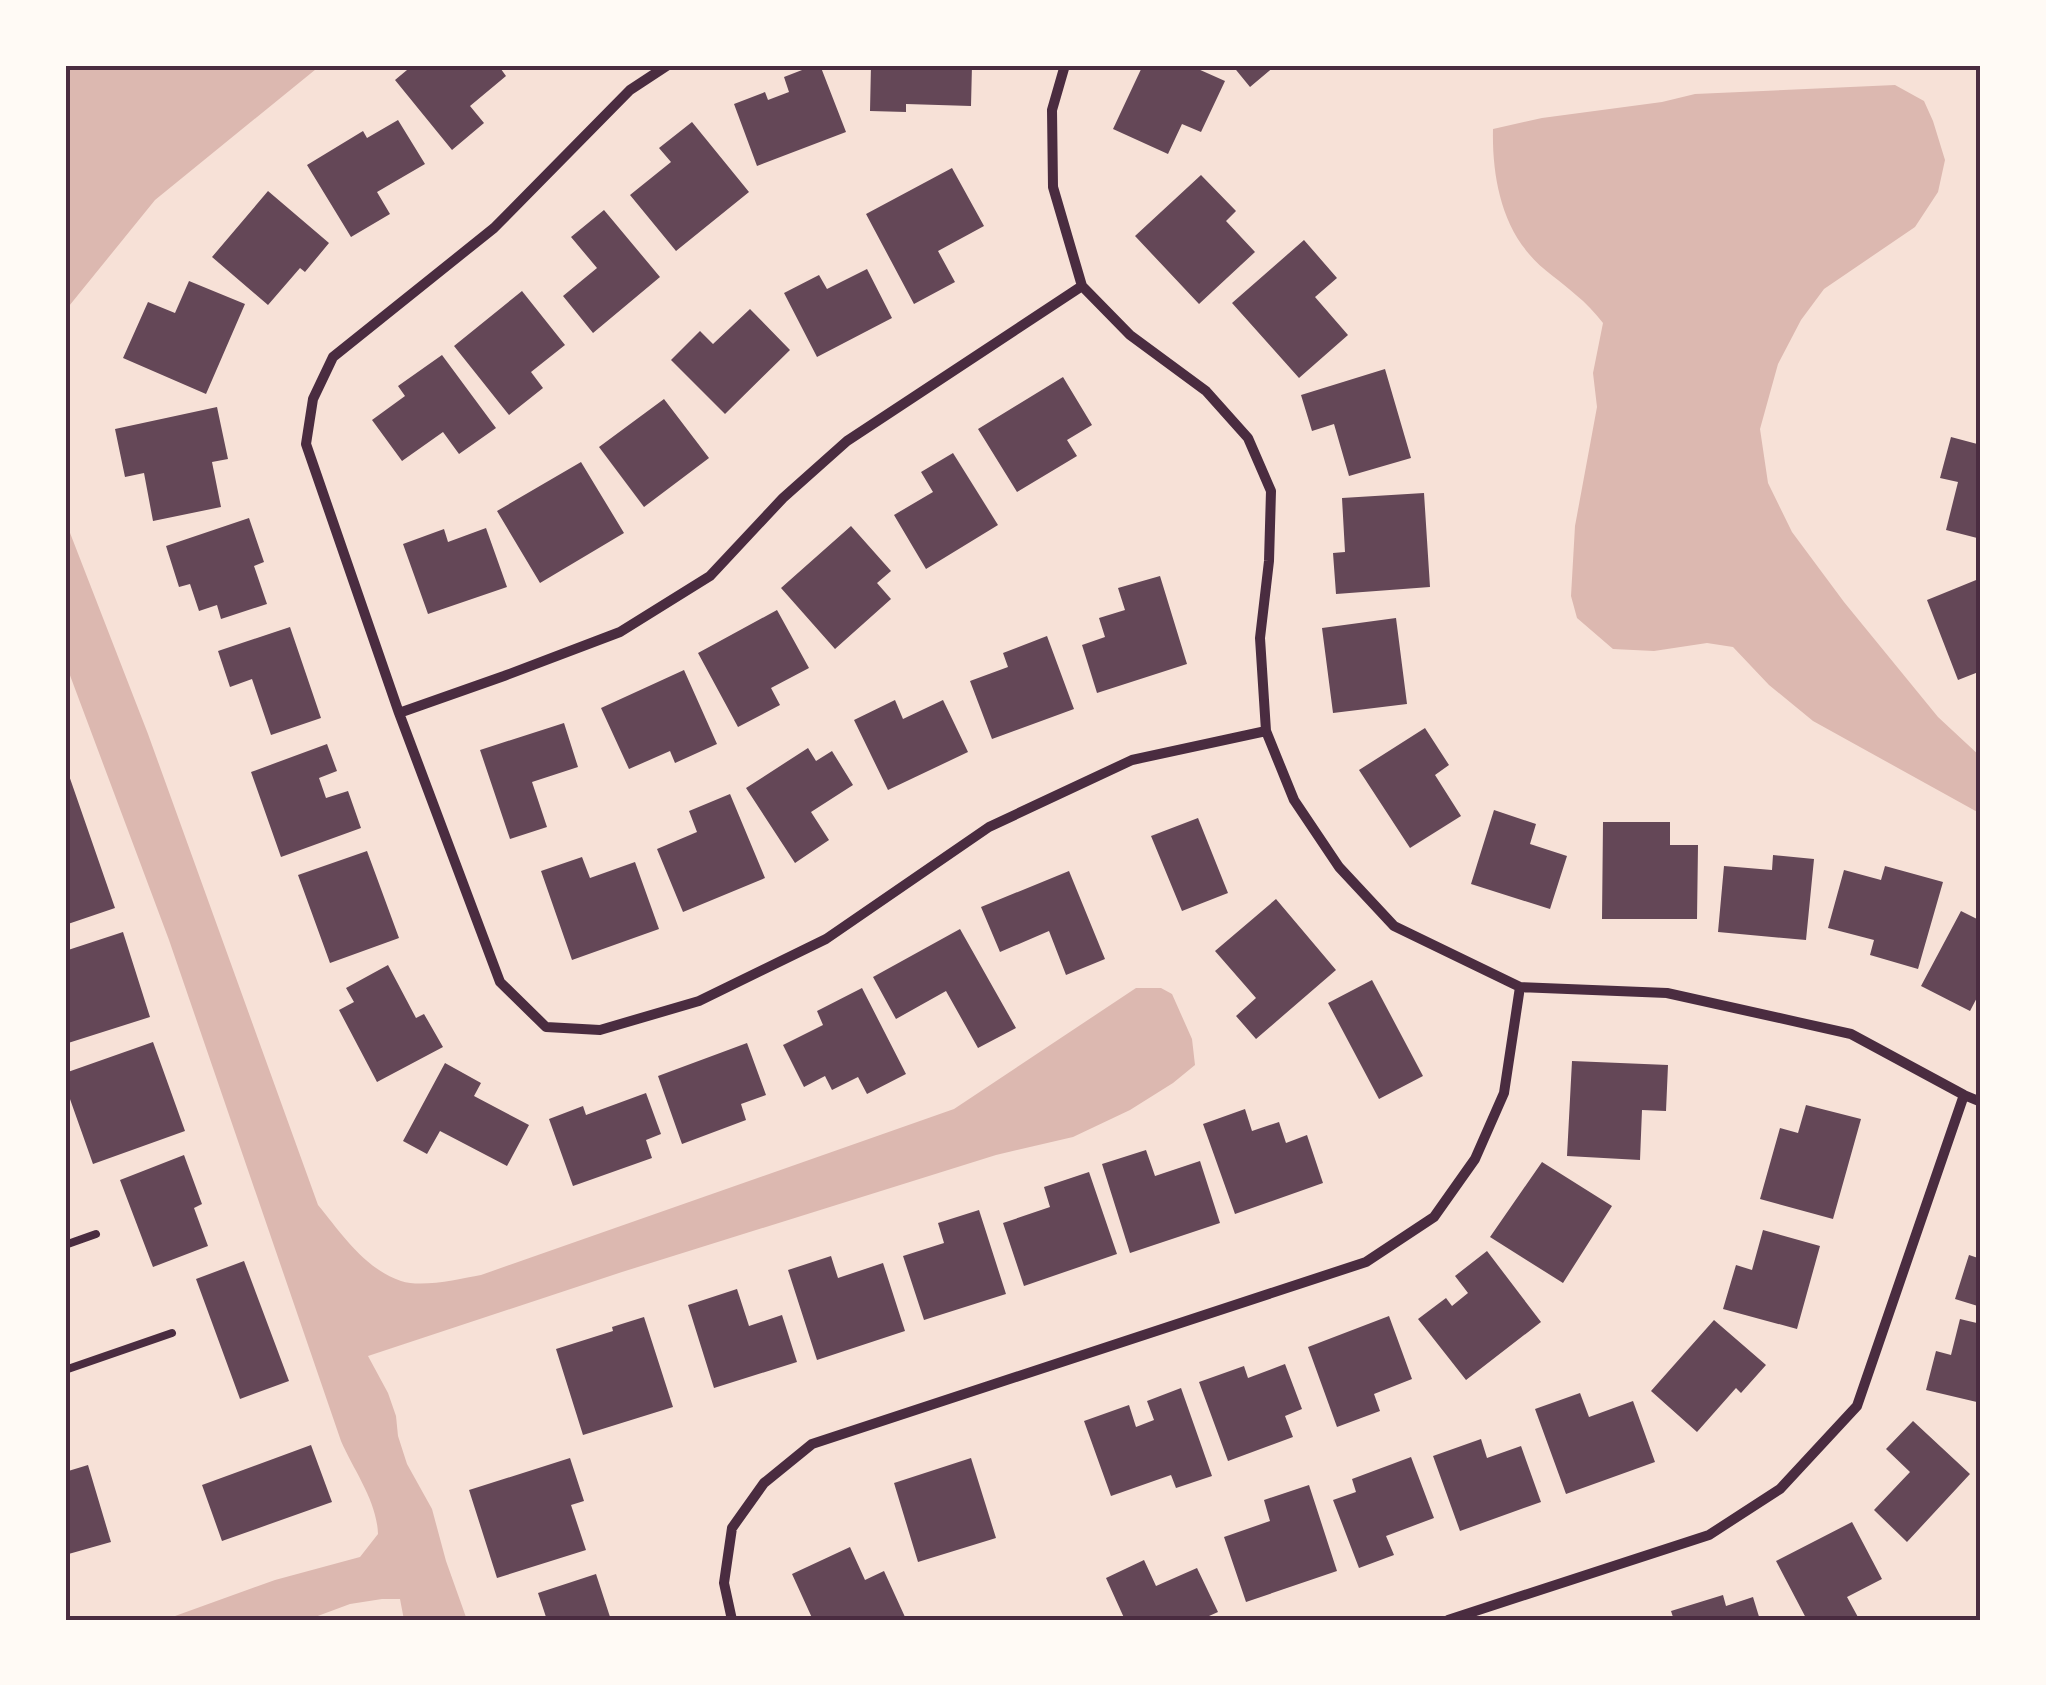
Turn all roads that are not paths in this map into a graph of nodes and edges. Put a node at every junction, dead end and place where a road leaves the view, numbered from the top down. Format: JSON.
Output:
{"nodes":[{"id":1,"x":668,"y":65,"type":"edge"},
{"id":2,"x":1064,"y":65,"type":"edge"},
{"id":3,"x":1082,"y":286,"type":"junction"},
{"id":4,"x":399,"y":712,"type":"junction"},
{"id":5,"x":1266,"y":731,"type":"junction"},
{"id":6,"x":1520,"y":987,"type":"junction"},
{"id":7,"x":1964,"y":1096,"type":"junction"},
{"id":8,"x":1981,"y":1102,"type":"edge"},
{"id":9,"x":96,"y":1234,"type":"dead end"},
{"id":10,"x":65,"y":1245,"type":"edge"},
{"id":11,"x":172,"y":1334,"type":"dead end"},
{"id":12,"x":65,"y":1370,"type":"edge"},
{"id":13,"x":732,"y":1620,"type":"edge"},
{"id":14,"x":1448,"y":1620,"type":"edge"}],
"edges":[{"from":1,"to":4,"type":"street"},
{"from":2,"to":3,"type":"street"},
{"from":3,"to":4,"type":"street"},
{"from":3,"to":5,"type":"street"},
{"from":4,"to":5,"type":"street"},
{"from":5,"to":6,"type":"street"},
{"from":6,"to":7,"type":"street"},
{"from":6,"to":13,"type":"street"},
{"from":7,"to":8,"type":"street"},
{"from":7,"to":14,"type":"street"},
{"from":9,"to":10,"type":"lane"},
{"from":11,"to":12,"type":"lane"}]}
